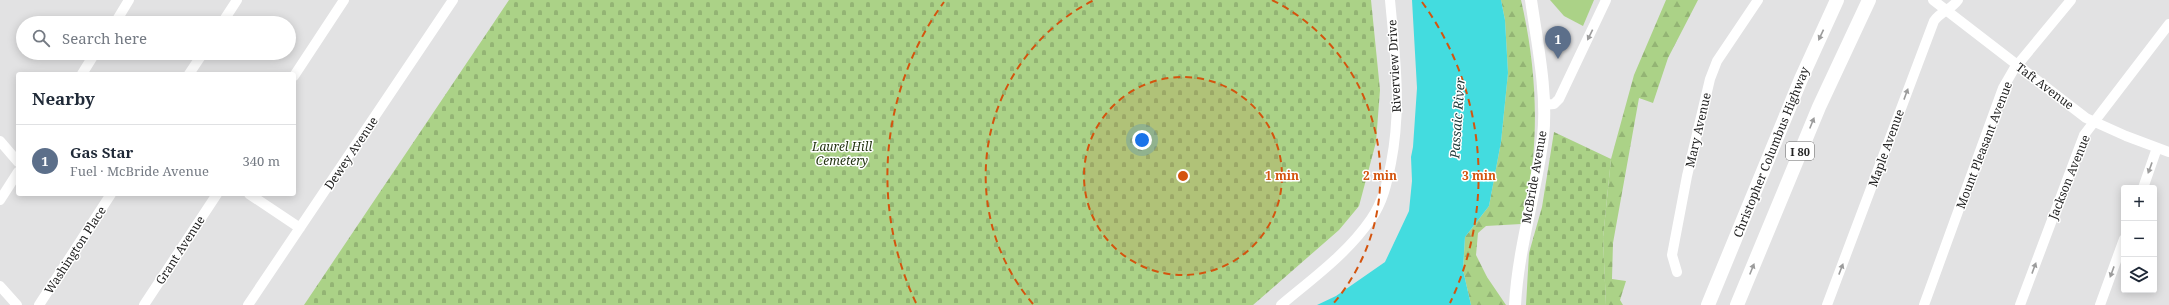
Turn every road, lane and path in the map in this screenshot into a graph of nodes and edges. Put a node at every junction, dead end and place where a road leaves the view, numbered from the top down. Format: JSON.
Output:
{"nodes":[{"id":1,"x":130,"y":0,"type":"edge"},
{"id":2,"x":237,"y":0,"type":"edge"},
{"id":3,"x":344,"y":0,"type":"edge"},
{"id":4,"x":453,"y":0,"type":"edge"},
{"id":5,"x":1390,"y":0,"type":"edge"},
{"id":6,"x":1531,"y":0,"type":"edge"},
{"id":7,"x":1606,"y":0,"type":"edge"},
{"id":8,"x":1758,"y":0,"type":"edge"},
{"id":9,"x":1838,"y":0,"type":"edge"},
{"id":10,"x":1869,"y":0,"type":"edge"},
{"id":11,"x":1933,"y":0,"type":"edge"},
{"id":12,"x":1958,"y":0,"type":"edge"},
{"id":13,"x":2071,"y":0,"type":"edge"},
{"id":14,"x":1945,"y":10,"type":"junction"},
{"id":15,"x":120,"y":16,"type":"edge"},
{"id":16,"x":227,"y":16,"type":"edge"},
{"id":17,"x":2169,"y":25,"type":"edge"},
{"id":18,"x":91,"y":60,"type":"edge"},
{"id":19,"x":198,"y":60,"type":"edge"},
{"id":20,"x":2017,"y":66,"type":"junction"},
{"id":21,"x":83,"y":72,"type":"edge"},
{"id":22,"x":190,"y":72,"type":"edge"},
{"id":23,"x":296,"y":73,"type":"edge"},
{"id":24,"x":1543,"y":105,"type":"junction"},
{"id":25,"x":2094,"y":122,"type":"junction"},
{"id":26,"x":0,"y":141,"type":"edge"},
{"id":27,"x":2157,"y":148,"type":"junction"},
{"id":28,"x":2169,"y":152,"type":"edge"},
{"id":29,"x":16,"y":160,"type":"edge"},
{"id":30,"x":16,"y":175,"type":"edge"},
{"id":31,"x":2144,"y":185,"type":"edge"},
{"id":32,"x":110,"y":196,"type":"edge"},
{"id":33,"x":216,"y":196,"type":"edge"},
{"id":34,"x":252,"y":196,"type":"edge"},
{"id":35,"x":0,"y":200,"type":"edge"},
{"id":36,"x":300,"y":228,"type":"junction"},
{"id":37,"x":2121,"y":247,"type":"edge"},
{"id":38,"x":1677,"y":272,"type":"dead end"},
{"id":39,"x":0,"y":286,"type":"edge"},
{"id":40,"x":17,"y":305,"type":"edge"},
{"id":41,"x":39,"y":305,"type":"edge"},
{"id":42,"x":144,"y":305,"type":"edge"},
{"id":43,"x":248,"y":305,"type":"edge"},
{"id":44,"x":1281,"y":305,"type":"edge"},
{"id":45,"x":1515,"y":305,"type":"edge"},
{"id":46,"x":1708,"y":305,"type":"edge"},
{"id":47,"x":1737,"y":305,"type":"edge"},
{"id":48,"x":1827,"y":305,"type":"edge"},
{"id":49,"x":1924,"y":305,"type":"edge"},
{"id":50,"x":2020,"y":305,"type":"edge"},
{"id":51,"x":2100,"y":305,"type":"edge"}],
"edges":[{"from":1,"to":15,"type":"street"},
{"from":2,"to":16,"type":"street"},
{"from":3,"to":23,"type":"street"},
{"from":4,"to":36,"type":"street","name":"Dewey Avenue"},
{"from":5,"to":44,"type":"street","name":"Riverview Drive"},
{"from":6,"to":24,"type":"main road","name":"McBride Avenue"},
{"from":7,"to":24,"type":"street","one_way":true},
{"from":8,"to":38,"type":"street","name":"Mary Avenue"},
{"from":9,"to":46,"type":"highway","name":"Christopher Columbus Highway","number":"I 80","one_way":true},
{"from":47,"to":10,"type":"highway","number":"I 80","one_way":true},
{"from":11,"to":14,"type":"street","name":"Taft Avenue"},
{"from":12,"to":14,"type":"street","name":"Maple Avenue"},
{"from":13,"to":20,"type":"street","name":"Mount Pleasant Avenue"},
{"from":14,"to":20,"type":"street","name":"Taft Avenue"},
{"from":48,"to":14,"type":"street","name":"Maple Avenue","one_way":true},
{"from":17,"to":25,"type":"street","name":"Jackson Avenue"},
{"from":18,"to":21,"type":"street"},
{"from":19,"to":22,"type":"street"},
{"from":20,"to":25,"type":"street","name":"Taft Avenue"},
{"from":20,"to":49,"type":"street","name":"Mount Pleasant Avenue"},
{"from":24,"to":45,"type":"main road","name":"McBride Avenue"},
{"from":25,"to":27,"type":"street","name":"Taft Avenue"},
{"from":50,"to":25,"type":"street","name":"Jackson Avenue","one_way":true},
{"from":26,"to":29,"type":"street"},
{"from":27,"to":28,"type":"street","name":"Taft Avenue"},
{"from":27,"to":31,"type":"street","one_way":true},
{"from":30,"to":35,"type":"street"},
{"from":32,"to":41,"type":"street","name":"Washington Place"},
{"from":33,"to":42,"type":"street","name":"Grant Avenue"},
{"from":34,"to":36,"type":"street"},
{"from":36,"to":43,"type":"street","name":"Dewey Avenue"},
{"from":37,"to":51,"type":"street","one_way":true},
{"from":39,"to":40,"type":"street"}]}
